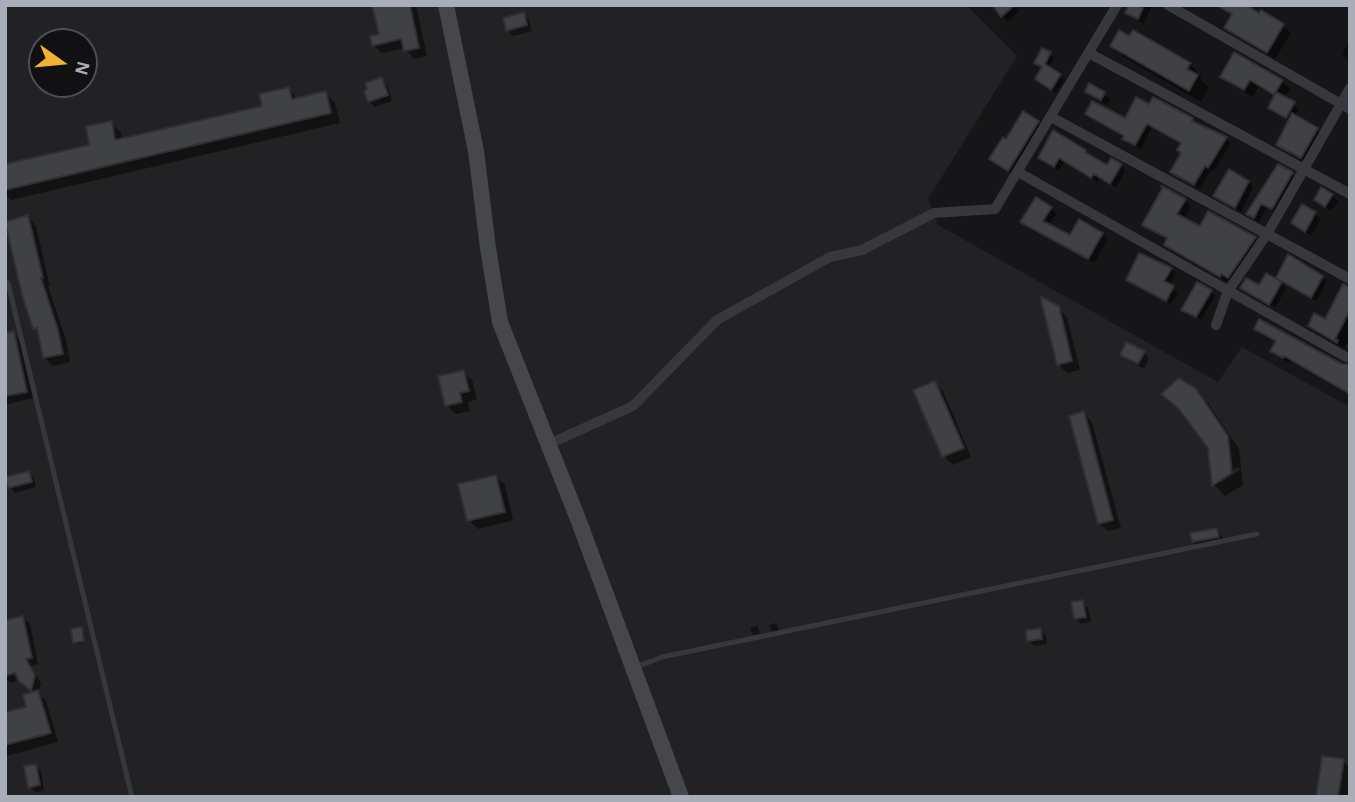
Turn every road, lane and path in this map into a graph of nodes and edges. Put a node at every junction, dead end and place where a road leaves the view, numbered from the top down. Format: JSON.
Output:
{"nodes":[{"id":1,"x":446,"y":5,"type":"edge"},
{"id":2,"x":1117,"y":5,"type":"edge"},
{"id":3,"x":1168,"y":5,"type":"edge"},
{"id":4,"x":1089,"y":53,"type":"junction"},
{"id":5,"x":1350,"y":88,"type":"edge"},
{"id":6,"x":1345,"y":106,"type":"edge"},
{"id":7,"x":1051,"y":117,"type":"junction"},
{"id":8,"x":1304,"y":169,"type":"junction"},
{"id":9,"x":1018,"y":172,"type":"junction"},
{"id":10,"x":1350,"y":194,"type":"edge"},
{"id":11,"x":1267,"y":234,"type":"junction"},
{"id":12,"x":1350,"y":279,"type":"edge"},
{"id":13,"x":8,"y":283,"type":"dead end"},
{"id":14,"x":1228,"y":291,"type":"junction"},
{"id":15,"x":1216,"y":324,"type":"dead end"},
{"id":16,"x":1346,"y":358,"type":"dead end"},
{"id":17,"x":548,"y":444,"type":"junction"},
{"id":18,"x":1257,"y":534,"type":"dead end"},
{"id":19,"x":633,"y":668,"type":"junction"},
{"id":20,"x":132,"y":797,"type":"edge"},
{"id":21,"x":681,"y":797,"type":"edge"}],
"edges":[{"from":1,"to":17,"type":"main road"},
{"from":2,"to":4,"type":"street"},
{"from":3,"to":6,"type":"street"},
{"from":4,"to":7,"type":"street"},
{"from":4,"to":8,"type":"street"},
{"from":5,"to":6,"type":"street"},
{"from":6,"to":8,"type":"street"},
{"from":7,"to":9,"type":"street"},
{"from":7,"to":11,"type":"street"},
{"from":8,"to":10,"type":"street"},
{"from":8,"to":11,"type":"street"},
{"from":9,"to":14,"type":"street"},
{"from":9,"to":17,"type":"street"},
{"from":11,"to":12,"type":"street"},
{"from":11,"to":14,"type":"street"},
{"from":13,"to":20,"type":"lane"},
{"from":14,"to":15,"type":"street"},
{"from":14,"to":16,"type":"street"},
{"from":17,"to":19,"type":"main road"},
{"from":18,"to":19,"type":"lane"},
{"from":19,"to":21,"type":"main road"}]}
